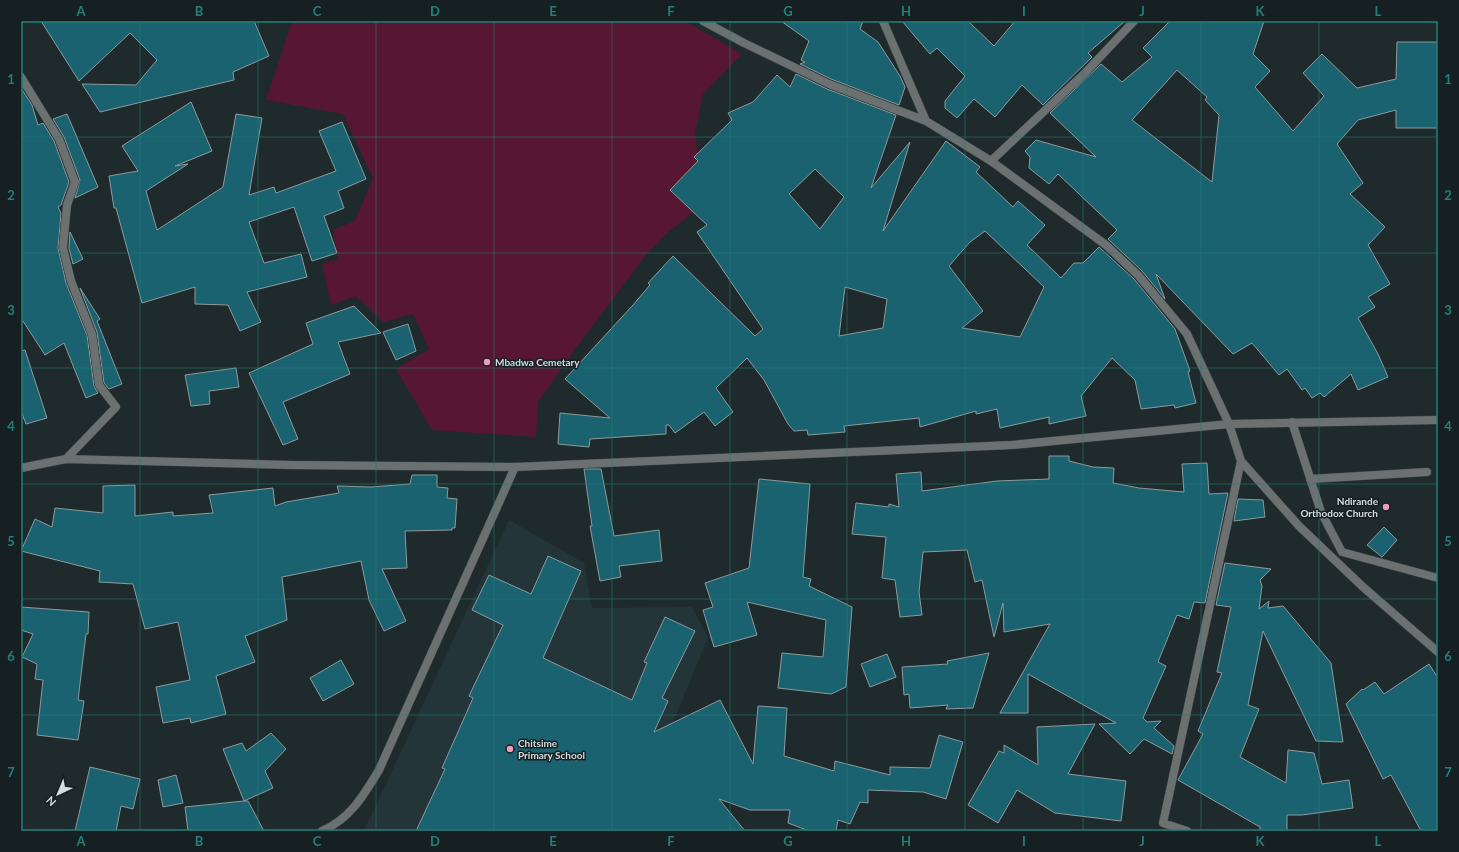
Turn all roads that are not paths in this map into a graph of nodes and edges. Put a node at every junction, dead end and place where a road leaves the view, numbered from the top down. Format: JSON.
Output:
{"nodes":[{"id":1,"x":703,"y":21,"type":"edge"},
{"id":2,"x":883,"y":21,"type":"edge"},
{"id":3,"x":1134,"y":21,"type":"edge"},
{"id":4,"x":21,"y":77,"type":"edge"},
{"id":5,"x":926,"y":121,"type":"junction"},
{"id":6,"x":991,"y":161,"type":"junction"},
{"id":7,"x":1438,"y":420,"type":"edge"},
{"id":8,"x":1292,"y":422,"type":"junction"},
{"id":9,"x":1229,"y":424,"type":"junction"},
{"id":10,"x":66,"y":459,"type":"junction"},
{"id":11,"x":1241,"y":461,"type":"junction"},
{"id":12,"x":515,"y":467,"type":"junction"},
{"id":13,"x":21,"y":468,"type":"edge"},
{"id":14,"x":1427,"y":472,"type":"dead end"},
{"id":15,"x":1310,"y":479,"type":"junction"},
{"id":16,"x":1438,"y":578,"type":"edge"},
{"id":17,"x":1438,"y":652,"type":"edge"},
{"id":18,"x":322,"y":831,"type":"edge"},
{"id":19,"x":1187,"y":831,"type":"edge"}],
"edges":[{"from":1,"to":5,"type":"street"},
{"from":2,"to":5,"type":"street"},
{"from":3,"to":6,"type":"street"},
{"from":4,"to":10,"type":"street"},
{"from":5,"to":6,"type":"street"},
{"from":6,"to":9,"type":"street"},
{"from":7,"to":8,"type":"street"},
{"from":8,"to":9,"type":"street"},
{"from":8,"to":15,"type":"street"},
{"from":9,"to":11,"type":"street"},
{"from":9,"to":12,"type":"street"},
{"from":10,"to":12,"type":"street"},
{"from":10,"to":13,"type":"street"},
{"from":11,"to":17,"type":"street"},
{"from":11,"to":19,"type":"street"},
{"from":12,"to":18,"type":"street"},
{"from":14,"to":15,"type":"street"},
{"from":15,"to":16,"type":"street"}]}
